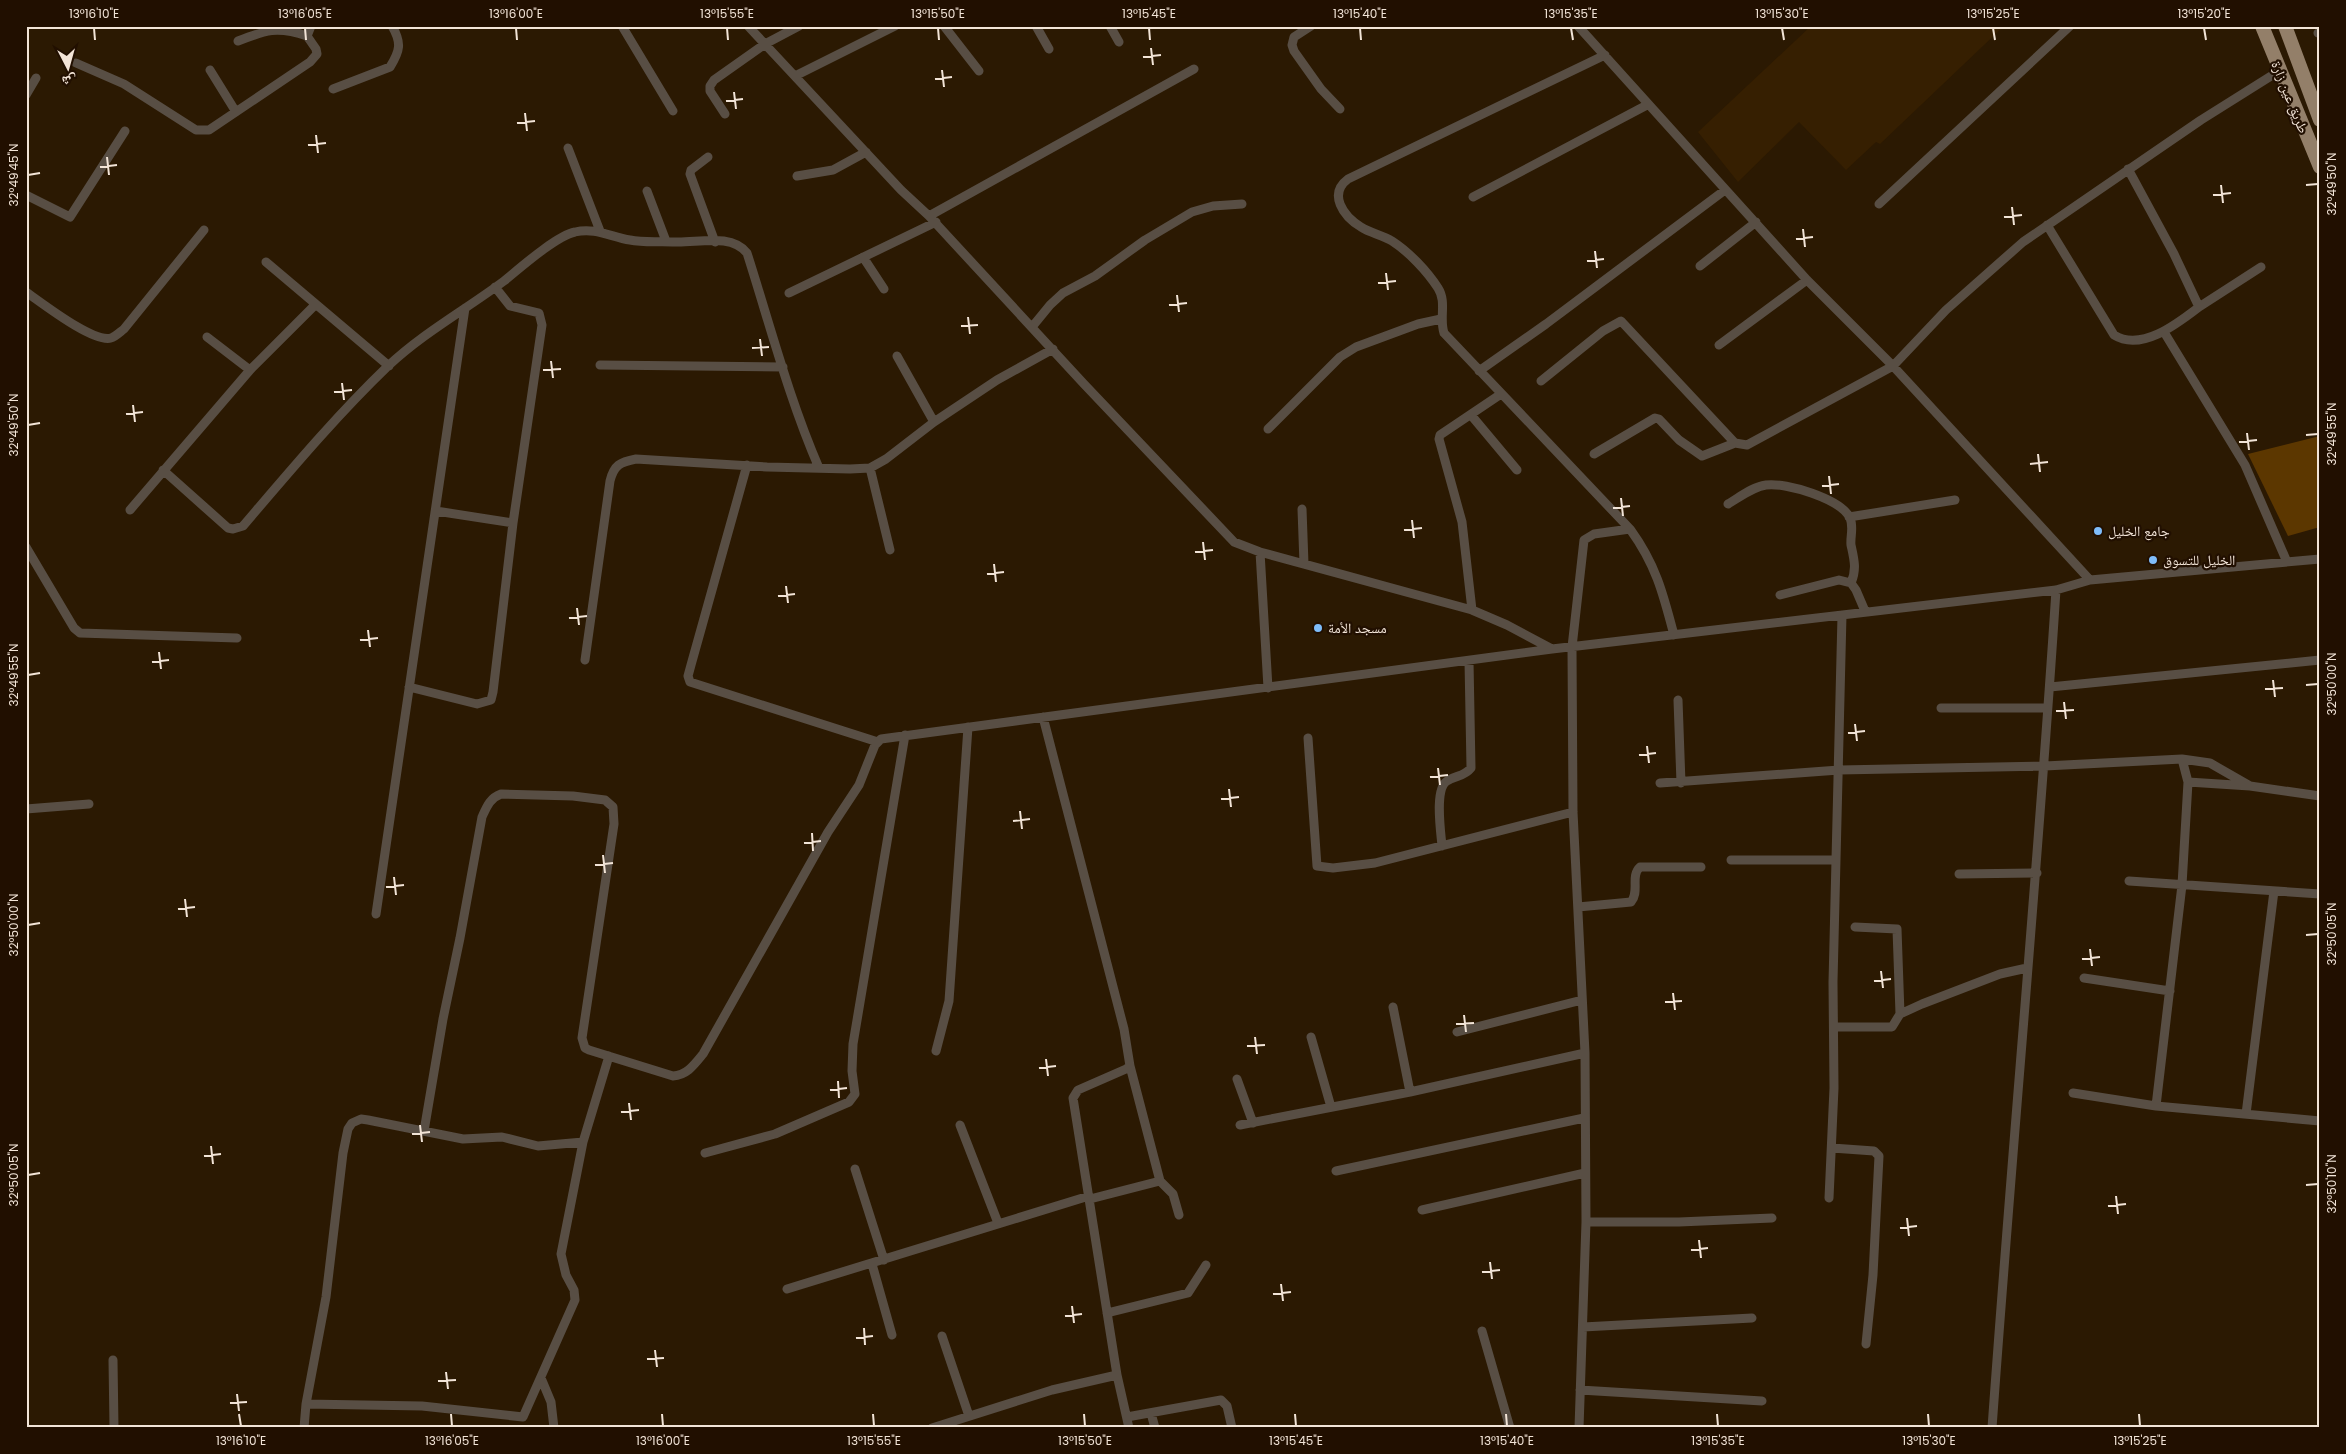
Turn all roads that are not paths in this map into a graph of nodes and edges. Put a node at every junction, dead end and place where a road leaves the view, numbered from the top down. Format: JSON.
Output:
{"nodes":[{"id":1,"x":312,"y":26,"type":"edge"},
{"id":2,"x":392,"y":26,"type":"edge"},
{"id":3,"x":622,"y":26,"type":"edge"},
{"id":4,"x":748,"y":26,"type":"edge"},
{"id":5,"x":799,"y":26,"type":"edge"},
{"id":6,"x":895,"y":26,"type":"edge"},
{"id":7,"x":944,"y":26,"type":"edge"},
{"id":8,"x":1036,"y":26,"type":"edge"},
{"id":9,"x":1110,"y":26,"type":"edge"},
{"id":10,"x":1311,"y":26,"type":"edge"},
{"id":11,"x":1578,"y":26,"type":"edge"},
{"id":12,"x":2070,"y":26,"type":"edge"},
{"id":13,"x":2262,"y":26,"type":"edge"},
{"id":14,"x":2286,"y":26,"type":"edge"},
{"id":15,"x":306,"y":36,"type":"junction"},
{"id":16,"x":238,"y":41,"type":"dead end"},
{"id":17,"x":1119,"y":42,"type":"dead end"},
{"id":18,"x":765,"y":44,"type":"junction"},
{"id":19,"x":1049,"y":50,"type":"dead end"},
{"id":20,"x":1605,"y":55,"type":"junction"},
{"id":21,"x":76,"y":63,"type":"dead end"},
{"id":22,"x":1194,"y":69,"type":"dead end"},
{"id":23,"x":210,"y":70,"type":"dead end"},
{"id":24,"x":979,"y":71,"type":"dead end"},
{"id":25,"x":2279,"y":71,"type":"junction"},
{"id":26,"x":795,"y":76,"type":"junction"},
{"id":27,"x":36,"y":78,"type":"dead end"},
{"id":28,"x":333,"y":89,"type":"dead end"},
{"id":29,"x":2315,"y":90,"type":"edge"},
{"id":30,"x":26,"y":95,"type":"edge"},
{"id":31,"x":1647,"y":105,"type":"junction"},
{"id":32,"x":1340,"y":109,"type":"dead end"},
{"id":33,"x":672,"y":111,"type":"dead end"},
{"id":34,"x":236,"y":112,"type":"junction"},
{"id":35,"x":725,"y":114,"type":"dead end"},
{"id":36,"x":2320,"y":120,"type":"edge"},
{"id":37,"x":125,"y":131,"type":"dead end"},
{"id":38,"x":568,"y":148,"type":"dead end"},
{"id":39,"x":866,"y":152,"type":"junction"},
{"id":40,"x":708,"y":157,"type":"dead end"},
{"id":41,"x":2320,"y":167,"type":"edge"},
{"id":42,"x":2128,"y":169,"type":"junction"},
{"id":43,"x":797,"y":176,"type":"dead end"},
{"id":44,"x":1725,"y":190,"type":"junction"},
{"id":45,"x":647,"y":191,"type":"dead end"},
{"id":46,"x":26,"y":195,"type":"edge"},
{"id":47,"x":1473,"y":197,"type":"dead end"},
{"id":48,"x":1242,"y":204,"type":"dead end"},
{"id":49,"x":1879,"y":204,"type":"dead end"},
{"id":50,"x":932,"y":219,"type":"junction"},
{"id":51,"x":1756,"y":222,"type":"junction"},
{"id":52,"x":2047,"y":225,"type":"junction"},
{"id":53,"x":204,"y":230,"type":"dead end"},
{"id":54,"x":600,"y":231,"type":"junction"},
{"id":55,"x":666,"y":242,"type":"junction"},
{"id":56,"x":715,"y":242,"type":"junction"},
{"id":57,"x":863,"y":257,"type":"junction"},
{"id":58,"x":266,"y":262,"type":"dead end"},
{"id":59,"x":1700,"y":266,"type":"dead end"},
{"id":60,"x":2261,"y":267,"type":"dead end"},
{"id":61,"x":1807,"y":280,"type":"junction"},
{"id":62,"x":495,"y":287,"type":"junction"},
{"id":63,"x":884,"y":289,"type":"dead end"},
{"id":64,"x":26,"y":292,"type":"edge"},
{"id":65,"x":789,"y":292,"type":"dead end"},
{"id":66,"x":315,"y":305,"type":"junction"},
{"id":67,"x":2198,"y":307,"type":"junction"},
{"id":68,"x":465,"y":308,"type":"junction"},
{"id":69,"x":1441,"y":319,"type":"junction"},
{"id":70,"x":1032,"y":327,"type":"junction"},
{"id":71,"x":2164,"y":332,"type":"junction"},
{"id":72,"x":207,"y":337,"type":"dead end"},
{"id":73,"x":1719,"y":345,"type":"dead end"},
{"id":74,"x":1053,"y":349,"type":"junction"},
{"id":75,"x":897,"y":356,"type":"dead end"},
{"id":76,"x":600,"y":365,"type":"dead end"},
{"id":77,"x":389,"y":366,"type":"junction"},
{"id":78,"x":1894,"y":366,"type":"junction"},
{"id":79,"x":783,"y":367,"type":"junction"},
{"id":80,"x":250,"y":370,"type":"junction"},
{"id":81,"x":1479,"y":371,"type":"junction"},
{"id":82,"x":1541,"y":381,"type":"dead end"},
{"id":83,"x":1501,"y":394,"type":"junction"},
{"id":84,"x":1472,"y":416,"type":"junction"},
{"id":85,"x":934,"y":422,"type":"junction"},
{"id":86,"x":1268,"y":428,"type":"dead end"},
{"id":87,"x":1735,"y":443,"type":"junction"},
{"id":88,"x":1594,"y":454,"type":"dead end"},
{"id":89,"x":747,"y":465,"type":"junction"},
{"id":90,"x":819,"y":468,"type":"junction"},
{"id":91,"x":870,"y":468,"type":"junction"},
{"id":92,"x":164,"y":470,"type":"junction"},
{"id":93,"x":1517,"y":470,"type":"dead end"},
{"id":94,"x":1955,"y":500,"type":"dead end"},
{"id":95,"x":1728,"y":504,"type":"dead end"},
{"id":96,"x":130,"y":510,"type":"dead end"},
{"id":97,"x":1302,"y":510,"type":"dead end"},
{"id":98,"x":436,"y":512,"type":"junction"},
{"id":99,"x":1850,"y":517,"type":"junction"},
{"id":100,"x":513,"y":523,"type":"junction"},
{"id":101,"x":1630,"y":529,"type":"junction"},
{"id":102,"x":26,"y":547,"type":"edge"},
{"id":103,"x":890,"y":550,"type":"dead end"},
{"id":104,"x":1260,"y":552,"type":"junction"},
{"id":105,"x":2320,"y":559,"type":"edge"},
{"id":106,"x":2288,"y":562,"type":"junction"},
{"id":107,"x":1304,"y":564,"type":"junction"},
{"id":108,"x":2090,"y":580,"type":"junction"},
{"id":109,"x":1851,"y":583,"type":"junction"},
{"id":110,"x":2056,"y":590,"type":"junction"},
{"id":111,"x":1780,"y":595,"type":"dead end"},
{"id":112,"x":1472,"y":610,"type":"junction"},
{"id":113,"x":1865,"y":611,"type":"junction"},
{"id":114,"x":1842,"y":615,"type":"junction"},
{"id":115,"x":1674,"y":635,"type":"junction"},
{"id":116,"x":237,"y":638,"type":"dead end"},
{"id":117,"x":1572,"y":647,"type":"junction"},
{"id":118,"x":1552,"y":649,"type":"junction"},
{"id":119,"x":585,"y":660,"type":"dead end"},
{"id":120,"x":2320,"y":660,"type":"edge"},
{"id":121,"x":1469,"y":661,"type":"junction"},
{"id":122,"x":409,"y":687,"type":"junction"},
{"id":123,"x":2050,"y":687,"type":"junction"},
{"id":124,"x":1268,"y":688,"type":"junction"},
{"id":125,"x":1678,"y":700,"type":"dead end"},
{"id":126,"x":1941,"y":708,"type":"dead end"},
{"id":127,"x":2047,"y":708,"type":"junction"},
{"id":128,"x":1043,"y":717,"type":"junction"},
{"id":129,"x":968,"y":727,"type":"junction"},
{"id":130,"x":905,"y":735,"type":"junction"},
{"id":131,"x":1308,"y":738,"type":"dead end"},
{"id":132,"x":878,"y":742,"type":"junction"},
{"id":133,"x":2182,"y":759,"type":"junction"},
{"id":134,"x":2045,"y":766,"type":"junction"},
{"id":135,"x":1839,"y":770,"type":"junction"},
{"id":136,"x":1681,"y":782,"type":"junction"},
{"id":137,"x":2188,"y":782,"type":"junction"},
{"id":138,"x":1660,"y":784,"type":"dead end"},
{"id":139,"x":2250,"y":786,"type":"junction"},
{"id":140,"x":2320,"y":796,"type":"edge"},
{"id":141,"x":89,"y":804,"type":"dead end"},
{"id":142,"x":26,"y":809,"type":"edge"},
{"id":143,"x":1573,"y":812,"type":"junction"},
{"id":144,"x":1442,"y":846,"type":"junction"},
{"id":145,"x":1731,"y":860,"type":"dead end"},
{"id":146,"x":1836,"y":860,"type":"junction"},
{"id":147,"x":1701,"y":867,"type":"dead end"},
{"id":148,"x":2037,"y":873,"type":"junction"},
{"id":149,"x":1959,"y":874,"type":"dead end"},
{"id":150,"x":2129,"y":881,"type":"dead end"},
{"id":151,"x":2182,"y":885,"type":"junction"},
{"id":152,"x":2274,"y":891,"type":"junction"},
{"id":153,"x":2320,"y":894,"type":"edge"},
{"id":154,"x":1578,"y":907,"type":"junction"},
{"id":155,"x":376,"y":914,"type":"dead end"},
{"id":156,"x":1854,"y":927,"type":"dead end"},
{"id":157,"x":2027,"y":968,"type":"junction"},
{"id":158,"x":2084,"y":978,"type":"dead end"},
{"id":159,"x":2170,"y":991,"type":"junction"},
{"id":160,"x":1582,"y":1000,"type":"junction"},
{"id":161,"x":1393,"y":1007,"type":"dead end"},
{"id":162,"x":1900,"y":1014,"type":"junction"},
{"id":163,"x":1834,"y":1027,"type":"junction"},
{"id":164,"x":1457,"y":1032,"type":"dead end"},
{"id":165,"x":1311,"y":1037,"type":"dead end"},
{"id":166,"x":936,"y":1051,"type":"dead end"},
{"id":167,"x":1584,"y":1053,"type":"junction"},
{"id":168,"x":609,"y":1056,"type":"junction"},
{"id":169,"x":1130,"y":1066,"type":"junction"},
{"id":170,"x":1237,"y":1079,"type":"dead end"},
{"id":171,"x":1410,"y":1092,"type":"junction"},
{"id":172,"x":2073,"y":1093,"type":"dead end"},
{"id":173,"x":2156,"y":1106,"type":"junction"},
{"id":174,"x":1331,"y":1107,"type":"junction"},
{"id":175,"x":2246,"y":1114,"type":"junction"},
{"id":176,"x":1584,"y":1118,"type":"junction"},
{"id":177,"x":2320,"y":1121,"type":"edge"},
{"id":178,"x":1253,"y":1123,"type":"junction"},
{"id":179,"x":960,"y":1124,"type":"dead end"},
{"id":180,"x":1240,"y":1125,"type":"dead end"},
{"id":181,"x":424,"y":1131,"type":"junction"},
{"id":182,"x":583,"y":1142,"type":"junction"},
{"id":183,"x":1832,"y":1148,"type":"junction"},
{"id":184,"x":704,"y":1153,"type":"dead end"},
{"id":185,"x":855,"y":1169,"type":"dead end"},
{"id":186,"x":1336,"y":1171,"type":"dead end"},
{"id":187,"x":1585,"y":1173,"type":"junction"},
{"id":188,"x":1160,"y":1181,"type":"junction"},
{"id":189,"x":1090,"y":1198,"type":"junction"},
{"id":190,"x":1829,"y":1198,"type":"dead end"},
{"id":191,"x":1422,"y":1210,"type":"dead end"},
{"id":192,"x":1179,"y":1215,"type":"dead end"},
{"id":193,"x":1772,"y":1218,"type":"dead end"},
{"id":194,"x":1586,"y":1222,"type":"junction"},
{"id":195,"x":998,"y":1223,"type":"junction"},
{"id":196,"x":884,"y":1260,"type":"junction"},
{"id":197,"x":872,"y":1264,"type":"junction"},
{"id":198,"x":1206,"y":1265,"type":"dead end"},
{"id":199,"x":788,"y":1289,"type":"dead end"},
{"id":200,"x":1107,"y":1313,"type":"junction"},
{"id":201,"x":1752,"y":1318,"type":"dead end"},
{"id":202,"x":1584,"y":1326,"type":"junction"},
{"id":203,"x":1482,"y":1331,"type":"dead end"},
{"id":204,"x":892,"y":1335,"type":"dead end"},
{"id":205,"x":942,"y":1336,"type":"dead end"},
{"id":206,"x":1866,"y":1344,"type":"dead end"},
{"id":207,"x":113,"y":1360,"type":"dead end"},
{"id":208,"x":1117,"y":1374,"type":"junction"},
{"id":209,"x":541,"y":1378,"type":"junction"},
{"id":210,"x":1580,"y":1390,"type":"junction"},
{"id":211,"x":1762,"y":1401,"type":"dead end"},
{"id":212,"x":306,"y":1404,"type":"junction"},
{"id":213,"x":1151,"y":1413,"type":"junction"},
{"id":214,"x":969,"y":1416,"type":"junction"},
{"id":215,"x":1127,"y":1417,"type":"junction"},
{"id":216,"x":114,"y":1428,"type":"edge"},
{"id":217,"x":304,"y":1428,"type":"edge"},
{"id":218,"x":554,"y":1428,"type":"edge"},
{"id":219,"x":932,"y":1428,"type":"edge"},
{"id":220,"x":1129,"y":1428,"type":"edge"},
{"id":221,"x":1155,"y":1428,"type":"edge"},
{"id":222,"x":1232,"y":1428,"type":"edge"},
{"id":223,"x":1510,"y":1428,"type":"edge"},
{"id":224,"x":1579,"y":1428,"type":"edge"},
{"id":225,"x":1992,"y":1428,"type":"edge"}],
"edges":[{"from":1,"to":15,"type":"street"},
{"from":2,"to":28,"type":"street"},
{"from":3,"to":33,"type":"street"},
{"from":4,"to":18,"type":"street"},
{"from":5,"to":18,"type":"street"},
{"from":6,"to":26,"type":"street"},
{"from":7,"to":24,"type":"street"},
{"from":8,"to":19,"type":"street"},
{"from":9,"to":17,"type":"street"},
{"from":10,"to":32,"type":"street"},
{"from":11,"to":20,"type":"street"},
{"from":12,"to":49,"type":"street"},
{"from":13,"to":25,"type":"main road","name":"طريق عين زارة"},
{"from":14,"to":29,"type":"main road","name":"طريق عين زارة"},
{"from":15,"to":16,"type":"street"},
{"from":15,"to":34,"type":"street"},
{"from":18,"to":26,"type":"street"},
{"from":18,"to":35,"type":"street"},
{"from":20,"to":31,"type":"street"},
{"from":20,"to":69,"type":"street"},
{"from":21,"to":34,"type":"street"},
{"from":22,"to":50,"type":"street"},
{"from":23,"to":34,"type":"street"},
{"from":25,"to":41,"type":"main road","name":"طريق عين زارة"},
{"from":25,"to":42,"type":"street"},
{"from":26,"to":39,"type":"street"},
{"from":27,"to":30,"type":"street"},
{"from":29,"to":36,"type":"main road","name":"طريق عين زارة"},
{"from":31,"to":44,"type":"street"},
{"from":31,"to":47,"type":"street"},
{"from":37,"to":46,"type":"street"},
{"from":38,"to":54,"type":"street"},
{"from":39,"to":43,"type":"street"},
{"from":39,"to":50,"type":"street"},
{"from":40,"to":56,"type":"street"},
{"from":42,"to":52,"type":"street"},
{"from":42,"to":67,"type":"street"},
{"from":44,"to":51,"type":"street"},
{"from":44,"to":81,"type":"street"},
{"from":45,"to":55,"type":"street"},
{"from":48,"to":70,"type":"street"},
{"from":50,"to":57,"type":"street"},
{"from":50,"to":70,"type":"street"},
{"from":51,"to":59,"type":"street"},
{"from":51,"to":61,"type":"street"},
{"from":52,"to":71,"type":"street"},
{"from":52,"to":78,"type":"street"},
{"from":53,"to":64,"type":"street"},
{"from":54,"to":55,"type":"street"},
{"from":54,"to":62,"type":"street"},
{"from":55,"to":56,"type":"street"},
{"from":56,"to":79,"type":"street"},
{"from":57,"to":63,"type":"street"},
{"from":57,"to":65,"type":"street"},
{"from":58,"to":66,"type":"street"},
{"from":60,"to":67,"type":"street"},
{"from":61,"to":73,"type":"street"},
{"from":61,"to":78,"type":"street"},
{"from":62,"to":68,"type":"street"},
{"from":62,"to":100,"type":"street"},
{"from":66,"to":77,"type":"street"},
{"from":66,"to":80,"type":"street"},
{"from":67,"to":71,"type":"street"},
{"from":68,"to":77,"type":"street"},
{"from":68,"to":98,"type":"street"},
{"from":69,"to":81,"type":"street"},
{"from":69,"to":86,"type":"street"},
{"from":70,"to":74,"type":"street"},
{"from":71,"to":106,"type":"street"},
{"from":72,"to":80,"type":"street"},
{"from":74,"to":85,"type":"street"},
{"from":74,"to":104,"type":"street"},
{"from":75,"to":85,"type":"street"},
{"from":76,"to":79,"type":"street"},
{"from":77,"to":92,"type":"street"},
{"from":78,"to":87,"type":"street"},
{"from":78,"to":108,"type":"street"},
{"from":79,"to":90,"type":"street"},
{"from":80,"to":92,"type":"street"},
{"from":81,"to":83,"type":"street"},
{"from":82,"to":87,"type":"street"},
{"from":83,"to":84,"type":"street"},
{"from":83,"to":101,"type":"street"},
{"from":84,"to":93,"type":"street"},
{"from":84,"to":112,"type":"street"},
{"from":85,"to":91,"type":"street"},
{"from":87,"to":88,"type":"street"},
{"from":89,"to":90,"type":"street"},
{"from":89,"to":119,"type":"street"},
{"from":89,"to":132,"type":"street"},
{"from":90,"to":91,"type":"street"},
{"from":91,"to":103,"type":"street"},
{"from":92,"to":96,"type":"street"},
{"from":94,"to":99,"type":"street"},
{"from":95,"to":99,"type":"street"},
{"from":97,"to":107,"type":"street"},
{"from":98,"to":100,"type":"street"},
{"from":98,"to":122,"type":"street"},
{"from":99,"to":109,"type":"street"},
{"from":100,"to":122,"type":"street"},
{"from":101,"to":115,"type":"street"},
{"from":101,"to":117,"type":"street"},
{"from":102,"to":116,"type":"street"},
{"from":104,"to":107,"type":"street"},
{"from":104,"to":124,"type":"street"},
{"from":105,"to":106,"type":"street"},
{"from":106,"to":108,"type":"street"},
{"from":107,"to":112,"type":"street"},
{"from":108,"to":110,"type":"street"},
{"from":109,"to":111,"type":"street"},
{"from":109,"to":113,"type":"street"},
{"from":110,"to":113,"type":"street"},
{"from":110,"to":123,"type":"street"},
{"from":112,"to":118,"type":"street"},
{"from":113,"to":114,"type":"street"},
{"from":114,"to":115,"type":"street"},
{"from":114,"to":135,"type":"street"},
{"from":115,"to":117,"type":"street"},
{"from":117,"to":118,"type":"street"},
{"from":117,"to":143,"type":"street"},
{"from":118,"to":121,"type":"street"},
{"from":120,"to":123,"type":"street"},
{"from":121,"to":124,"type":"street"},
{"from":121,"to":144,"type":"street"},
{"from":122,"to":155,"type":"street"},
{"from":123,"to":127,"type":"street"},
{"from":124,"to":128,"type":"street"},
{"from":125,"to":136,"type":"street"},
{"from":126,"to":127,"type":"street"},
{"from":127,"to":134,"type":"street"},
{"from":128,"to":129,"type":"street"},
{"from":128,"to":169,"type":"street"},
{"from":129,"to":130,"type":"street"},
{"from":129,"to":166,"type":"street"},
{"from":130,"to":132,"type":"street"},
{"from":130,"to":184,"type":"street"},
{"from":131,"to":144,"type":"street"},
{"from":132,"to":168,"type":"street"},
{"from":133,"to":134,"type":"street"},
{"from":133,"to":137,"type":"street"},
{"from":133,"to":139,"type":"street"},
{"from":134,"to":135,"type":"street"},
{"from":134,"to":148,"type":"street"},
{"from":135,"to":136,"type":"street"},
{"from":135,"to":146,"type":"street"},
{"from":136,"to":138,"type":"street"},
{"from":137,"to":139,"type":"street"},
{"from":137,"to":151,"type":"street"},
{"from":139,"to":140,"type":"street"},
{"from":141,"to":142,"type":"street"},
{"from":143,"to":144,"type":"street"},
{"from":143,"to":154,"type":"street"},
{"from":145,"to":146,"type":"street"},
{"from":146,"to":163,"type":"street"},
{"from":147,"to":154,"type":"street"},
{"from":148,"to":149,"type":"street"},
{"from":148,"to":157,"type":"street"},
{"from":150,"to":151,"type":"street"},
{"from":151,"to":152,"type":"street"},
{"from":151,"to":159,"type":"street"},
{"from":152,"to":153,"type":"street"},
{"from":152,"to":175,"type":"street"},
{"from":154,"to":160,"type":"street"},
{"from":156,"to":162,"type":"street"},
{"from":157,"to":162,"type":"street"},
{"from":157,"to":225,"type":"street"},
{"from":158,"to":159,"type":"street"},
{"from":159,"to":173,"type":"street"},
{"from":160,"to":164,"type":"street"},
{"from":160,"to":167,"type":"street"},
{"from":161,"to":171,"type":"street"},
{"from":162,"to":163,"type":"street"},
{"from":163,"to":183,"type":"street"},
{"from":165,"to":174,"type":"street"},
{"from":167,"to":171,"type":"street"},
{"from":167,"to":176,"type":"street"},
{"from":168,"to":181,"type":"street"},
{"from":168,"to":182,"type":"street"},
{"from":169,"to":188,"type":"street"},
{"from":169,"to":189,"type":"street"},
{"from":170,"to":178,"type":"street"},
{"from":171,"to":174,"type":"street"},
{"from":172,"to":173,"type":"street"},
{"from":173,"to":175,"type":"street"},
{"from":174,"to":178,"type":"street"},
{"from":175,"to":177,"type":"street"},
{"from":176,"to":186,"type":"street"},
{"from":176,"to":187,"type":"street"},
{"from":178,"to":180,"type":"street"},
{"from":179,"to":195,"type":"street"},
{"from":181,"to":182,"type":"street"},
{"from":181,"to":212,"type":"street"},
{"from":182,"to":209,"type":"street"},
{"from":183,"to":190,"type":"street"},
{"from":183,"to":206,"type":"street"},
{"from":185,"to":196,"type":"street"},
{"from":187,"to":191,"type":"street"},
{"from":187,"to":194,"type":"street"},
{"from":188,"to":189,"type":"street"},
{"from":188,"to":192,"type":"street"},
{"from":189,"to":195,"type":"street"},
{"from":189,"to":200,"type":"street"},
{"from":193,"to":194,"type":"street"},
{"from":194,"to":202,"type":"street"},
{"from":195,"to":196,"type":"street"},
{"from":196,"to":197,"type":"street"},
{"from":197,"to":199,"type":"street"},
{"from":197,"to":204,"type":"street"},
{"from":198,"to":200,"type":"street"},
{"from":200,"to":208,"type":"street"},
{"from":201,"to":202,"type":"street"},
{"from":202,"to":210,"type":"street"},
{"from":203,"to":223,"type":"street"},
{"from":205,"to":214,"type":"street"},
{"from":207,"to":216,"type":"street"},
{"from":208,"to":214,"type":"street"},
{"from":208,"to":215,"type":"street"},
{"from":209,"to":212,"type":"street"},
{"from":209,"to":218,"type":"street"},
{"from":210,"to":211,"type":"street"},
{"from":210,"to":224,"type":"street"},
{"from":212,"to":217,"type":"street"},
{"from":213,"to":215,"type":"street"},
{"from":213,"to":221,"type":"street"},
{"from":213,"to":222,"type":"street"},
{"from":214,"to":219,"type":"street"},
{"from":215,"to":220,"type":"street"}]}
